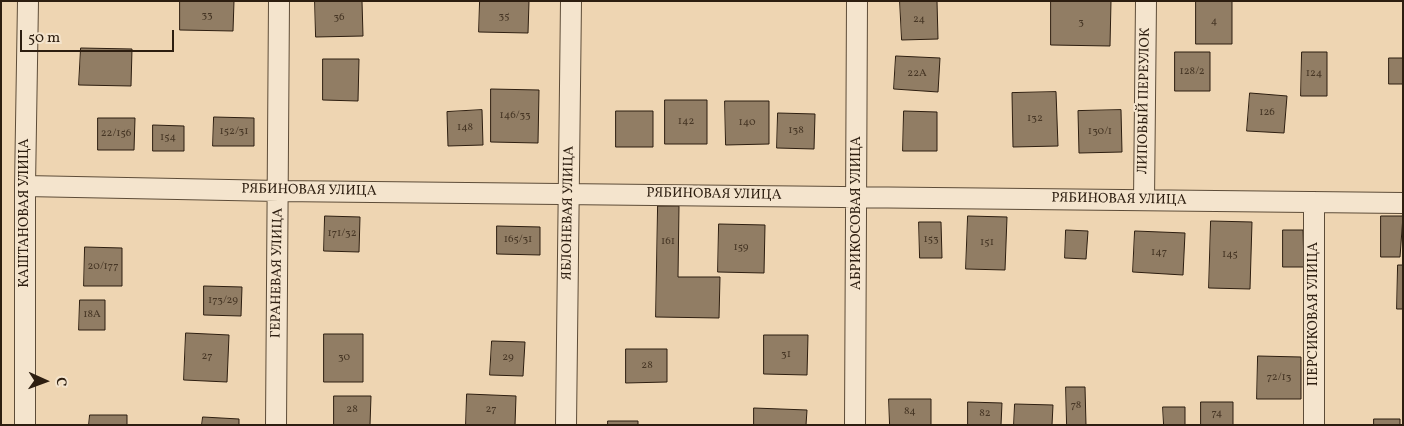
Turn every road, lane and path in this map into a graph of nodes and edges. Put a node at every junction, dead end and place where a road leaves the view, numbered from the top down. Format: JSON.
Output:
{"nodes":[{"id":1,"x":28,"y":1,"type":"edge"},
{"id":2,"x":279,"y":1,"type":"edge"},
{"id":3,"x":571,"y":1,"type":"edge"},
{"id":4,"x":857,"y":1,"type":"edge"},
{"id":5,"x":1146,"y":1,"type":"edge"},
{"id":6,"x":25,"y":186,"type":"junction"},
{"id":7,"x":279,"y":192,"type":"junction"},
{"id":8,"x":570,"y":194,"type":"junction"},
{"id":9,"x":857,"y":196,"type":"junction"},
{"id":10,"x":1144,"y":200,"type":"junction"},
{"id":11,"x":1314,"y":202,"type":"junction"},
{"id":12,"x":1403,"y":204,"type":"edge"},
{"id":13,"x":25,"y":425,"type":"edge"},
{"id":14,"x":276,"y":425,"type":"edge"},
{"id":15,"x":566,"y":425,"type":"edge"},
{"id":16,"x":855,"y":425,"type":"edge"},
{"id":17,"x":1314,"y":425,"type":"edge"}],
"edges":[{"from":1,"to":6,"type":"street","name":"КАШТАНОВАЯ УЛИЦА"},
{"from":2,"to":7,"type":"street","name":"ГЕРАНЕВАЯ УЛИЦА"},
{"from":3,"to":8,"type":"street","name":"ЯБЛОНЕВАЯ УЛИЦА"},
{"from":4,"to":9,"type":"street","name":"АБРИКОСОВАЯ УЛИЦА"},
{"from":5,"to":10,"type":"street","name":"ЛИПОВЫЙ ПЕРЕУЛОК"},
{"from":6,"to":7,"type":"street","name":"РЯБИНОВАЯ УЛИЦА"},
{"from":6,"to":13,"type":"street","name":"КАШТАНОВАЯ УЛИЦА"},
{"from":7,"to":8,"type":"street","name":"РЯБИНОВАЯ УЛИЦА"},
{"from":7,"to":14,"type":"street","name":"ГЕРАНЕВАЯ УЛИЦА"},
{"from":8,"to":9,"type":"street","name":"РЯБИНОВАЯ УЛИЦА"},
{"from":8,"to":15,"type":"street","name":"ЯБЛОНЕВАЯ УЛИЦА"},
{"from":9,"to":10,"type":"street","name":"РЯБИНОВАЯ УЛИЦА"},
{"from":9,"to":16,"type":"street","name":"АБРИКОСОВАЯ УЛИЦА"},
{"from":10,"to":11,"type":"street","name":"РЯБИНОВАЯ УЛИЦА"},
{"from":11,"to":12,"type":"street","name":"РЯБИНОВАЯ УЛИЦА"},
{"from":11,"to":17,"type":"street","name":"ПЕРСИКОВАЯ УЛИЦА"}]}
